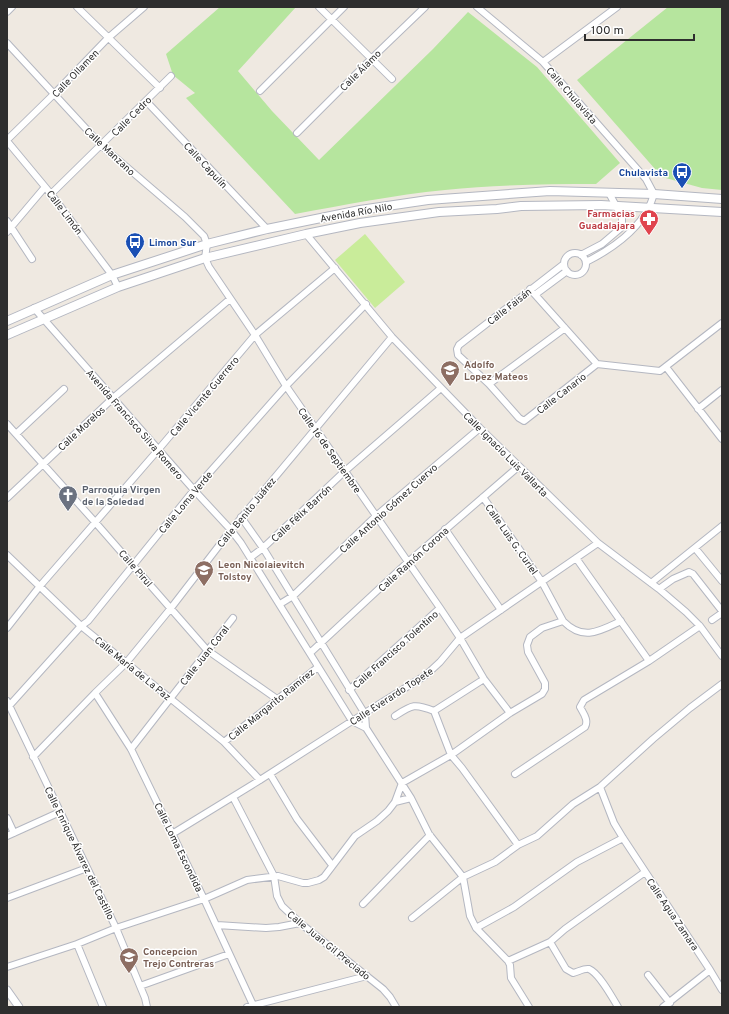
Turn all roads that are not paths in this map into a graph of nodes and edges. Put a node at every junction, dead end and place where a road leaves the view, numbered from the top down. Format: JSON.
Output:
{"nodes":[{"id":1,"x":12,"y":7,"type":"edge"},
{"id":2,"x":77,"y":7,"type":"edge"},
{"id":3,"x":144,"y":7,"type":"edge"},
{"id":4,"x":319,"y":7,"type":"edge"},
{"id":5,"x":344,"y":7,"type":"edge"},
{"id":6,"x":425,"y":7,"type":"edge"},
{"id":7,"x":617,"y":7,"type":"edge"},
{"id":8,"x":481,"y":8,"type":"edge"},
{"id":9,"x":7,"y":12,"type":"edge"},
{"id":10,"x":332,"y":21,"type":"junction"},
{"id":11,"x":108,"y":38,"type":"junction"},
{"id":12,"x":7,"y":43,"type":"edge"},
{"id":13,"x":371,"y":59,"type":"junction"},
{"id":14,"x":543,"y":62,"type":"junction"},
{"id":15,"x":171,"y":76,"type":"dead end"},
{"id":16,"x":392,"y":79,"type":"dead end"},
{"id":17,"x":160,"y":88,"type":"junction"},
{"id":18,"x":260,"y":91,"type":"dead end"},
{"id":19,"x":54,"y":94,"type":"junction"},
{"id":20,"x":146,"y":101,"type":"junction"},
{"id":21,"x":297,"y":133,"type":"dead end"},
{"id":22,"x":7,"y":141,"type":"edge"},
{"id":23,"x":102,"y":146,"type":"junction"},
{"id":24,"x":45,"y":187,"type":"junction"},
{"id":25,"x":609,"y":193,"type":"junction"},
{"id":26,"x":51,"y":194,"type":"junction"},
{"id":27,"x":654,"y":194,"type":"junction"},
{"id":28,"x":722,"y":199,"type":"edge"},
{"id":29,"x":438,"y":200,"type":"junction"},
{"id":30,"x":616,"y":206,"type":"junction"},
{"id":31,"x":650,"y":207,"type":"junction"},
{"id":32,"x":438,"y":212,"type":"junction"},
{"id":33,"x":722,"y":212,"type":"edge"},
{"id":34,"x":623,"y":220,"type":"junction"},
{"id":35,"x":7,"y":221,"type":"edge"},
{"id":36,"x":640,"y":221,"type":"junction"},
{"id":37,"x":12,"y":226,"type":"junction"},
{"id":38,"x":267,"y":229,"type":"junction"},
{"id":39,"x":7,"y":232,"type":"edge"},
{"id":40,"x":306,"y":234,"type":"junction"},
{"id":41,"x":207,"y":244,"type":"junction"},
{"id":42,"x":581,"y":255,"type":"junction"},
{"id":43,"x":205,"y":258,"type":"junction"},
{"id":44,"x":32,"y":259,"type":"dead end"},
{"id":45,"x":586,"y":262,"type":"junction"},
{"id":46,"x":564,"y":264,"type":"junction"},
{"id":47,"x":335,"y":268,"type":"junction"},
{"id":48,"x":567,"y":271,"type":"junction"},
{"id":49,"x":112,"y":275,"type":"junction"},
{"id":50,"x":118,"y":287,"type":"junction"},
{"id":51,"x":530,"y":289,"type":"junction"},
{"id":52,"x":536,"y":294,"type":"junction"},
{"id":53,"x":230,"y":299,"type":"junction"},
{"id":54,"x":366,"y":304,"type":"junction"},
{"id":55,"x":34,"y":308,"type":"junction"},
{"id":56,"x":43,"y":318,"type":"junction"},
{"id":57,"x":7,"y":321,"type":"edge"},
{"id":58,"x":722,"y":323,"type":"edge"},
{"id":59,"x":565,"y":328,"type":"junction"},
{"id":60,"x":7,"y":335,"type":"edge"},
{"id":61,"x":255,"y":336,"type":"junction"},
{"id":62,"x":392,"y":337,"type":"junction"},
{"id":63,"x":597,"y":364,"type":"junction"},
{"id":64,"x":666,"y":366,"type":"junction"},
{"id":65,"x":489,"y":384,"type":"junction"},
{"id":66,"x":286,"y":386,"type":"junction"},
{"id":67,"x":441,"y":388,"type":"junction"},
{"id":68,"x":64,"y":389,"type":"dead end"},
{"id":69,"x":722,"y":390,"type":"edge"},
{"id":70,"x":114,"y":398,"type":"junction"},
{"id":71,"x":698,"y":409,"type":"junction"},
{"id":72,"x":7,"y":424,"type":"edge"},
{"id":73,"x":480,"y":428,"type":"junction"},
{"id":74,"x":316,"y":429,"type":"junction"},
{"id":75,"x":16,"y":434,"type":"junction"},
{"id":76,"x":722,"y":439,"type":"edge"},
{"id":77,"x":158,"y":450,"type":"junction"},
{"id":78,"x":43,"y":464,"type":"junction"},
{"id":79,"x":518,"y":466,"type":"junction"},
{"id":80,"x":345,"y":471,"type":"junction"},
{"id":81,"x":194,"y":490,"type":"junction"},
{"id":82,"x":483,"y":497,"type":"junction"},
{"id":83,"x":7,"y":498,"type":"edge"},
{"id":84,"x":376,"y":516,"type":"junction"},
{"id":85,"x":241,"y":517,"type":"junction"},
{"id":86,"x":95,"y":522,"type":"junction"},
{"id":87,"x":722,"y":526,"type":"edge"},
{"id":88,"x":445,"y":529,"type":"junction"},
{"id":89,"x":231,"y":530,"type":"junction"},
{"id":90,"x":598,"y":543,"type":"junction"},
{"id":91,"x":263,"y":548,"type":"junction"},
{"id":92,"x":695,"y":548,"type":"junction"},
{"id":93,"x":7,"y":555,"type":"edge"},
{"id":94,"x":251,"y":557,"type":"junction"},
{"id":95,"x":576,"y":558,"type":"junction"},
{"id":96,"x":408,"y":562,"type":"junction"},
{"id":97,"x":133,"y":565,"type":"junction"},
{"id":98,"x":666,"y":571,"type":"junction"},
{"id":99,"x":673,"y":579,"type":"junction"},
{"id":100,"x":542,"y":582,"type":"junction"},
{"id":101,"x":722,"y":582,"type":"edge"},
{"id":102,"x":651,"y":583,"type":"junction"},
{"id":103,"x":40,"y":586,"type":"junction"},
{"id":104,"x":660,"y":589,"type":"junction"},
{"id":105,"x":293,"y":596,"type":"junction"},
{"id":106,"x":280,"y":604,"type":"junction"},
{"id":107,"x":171,"y":608,"type":"junction"},
{"id":108,"x":440,"y":608,"type":"junction"},
{"id":109,"x":501,"y":610,"type":"junction"},
{"id":110,"x":722,"y":612,"type":"edge"},
{"id":111,"x":233,"y":618,"type":"dead end"},
{"id":112,"x":712,"y":620,"type":"dead end"},
{"id":113,"x":563,"y":621,"type":"junction"},
{"id":114,"x":621,"y":621,"type":"junction"},
{"id":115,"x":81,"y":626,"type":"junction"},
{"id":116,"x":700,"y":626,"type":"junction"},
{"id":117,"x":7,"y":628,"type":"edge"},
{"id":118,"x":460,"y":638,"type":"junction"},
{"id":119,"x":321,"y":644,"type":"junction"},
{"id":120,"x":207,"y":650,"type":"junction"},
{"id":121,"x":310,"y":653,"type":"junction"},
{"id":122,"x":722,"y":656,"type":"edge"},
{"id":123,"x":649,"y":661,"type":"junction"},
{"id":124,"x":126,"y":663,"type":"junction"},
{"id":125,"x":318,"y":667,"type":"junction"},
{"id":126,"x":484,"y":679,"type":"junction"},
{"id":127,"x":722,"y":684,"type":"edge"},
{"id":128,"x":349,"y":690,"type":"junction"},
{"id":129,"x":95,"y":693,"type":"junction"},
{"id":130,"x":170,"y":698,"type":"junction"},
{"id":131,"x":277,"y":699,"type":"junction"},
{"id":132,"x":8,"y":703,"type":"edge"},
{"id":133,"x":434,"y":711,"type":"junction"},
{"id":134,"x":510,"y":712,"type":"junction"},
{"id":135,"x":364,"y":714,"type":"junction"},
{"id":136,"x":395,"y":716,"type":"dead end"},
{"id":137,"x":352,"y":721,"type":"junction"},
{"id":138,"x":366,"y":728,"type":"junction"},
{"id":139,"x":224,"y":742,"type":"junction"},
{"id":140,"x":131,"y":749,"type":"junction"},
{"id":141,"x":451,"y":755,"type":"junction"},
{"id":142,"x":34,"y":757,"type":"junction"},
{"id":143,"x":270,"y":774,"type":"junction"},
{"id":144,"x":515,"y":774,"type":"dead end"},
{"id":145,"x":260,"y":780,"type":"junction"},
{"id":146,"x":402,"y":783,"type":"junction"},
{"id":147,"x":600,"y":787,"type":"junction"},
{"id":148,"x":233,"y":797,"type":"junction"},
{"id":149,"x":411,"y":798,"type":"junction"},
{"id":150,"x":395,"y":802,"type":"junction"},
{"id":151,"x":60,"y":812,"type":"junction"},
{"id":152,"x":7,"y":818,"type":"edge"},
{"id":153,"x":14,"y":833,"type":"junction"},
{"id":154,"x":172,"y":834,"type":"junction"},
{"id":155,"x":430,"y":835,"type":"junction"},
{"id":156,"x":7,"y":836,"type":"edge"},
{"id":157,"x":622,"y":838,"type":"junction"},
{"id":158,"x":518,"y":845,"type":"junction"},
{"id":159,"x":332,"y":865,"type":"junction"},
{"id":160,"x":87,"y":868,"type":"junction"},
{"id":161,"x":644,"y":872,"type":"junction"},
{"id":162,"x":274,"y":876,"type":"junction"},
{"id":163,"x":463,"y":877,"type":"junction"},
{"id":164,"x":7,"y":898,"type":"edge"},
{"id":165,"x":204,"y":899,"type":"junction"},
{"id":166,"x":363,"y":904,"type":"dead end"},
{"id":167,"x":412,"y":918,"type":"dead end"},
{"id":168,"x":300,"y":923,"type":"junction"},
{"id":169,"x":216,"y":926,"type":"junction"},
{"id":170,"x":116,"y":928,"type":"junction"},
{"id":171,"x":476,"y":928,"type":"junction"},
{"id":172,"x":550,"y":942,"type":"junction"},
{"id":173,"x":77,"y":944,"type":"junction"},
{"id":174,"x":229,"y":954,"type":"junction"},
{"id":175,"x":508,"y":961,"type":"junction"},
{"id":176,"x":7,"y":967,"type":"edge"},
{"id":177,"x":710,"y":970,"type":"junction"},
{"id":178,"x":648,"y":975,"type":"dead end"},
{"id":179,"x":367,"y":976,"type":"junction"},
{"id":180,"x":140,"y":986,"type":"junction"},
{"id":181,"x":7,"y":990,"type":"edge"},
{"id":182,"x":722,"y":990,"type":"edge"},
{"id":183,"x":670,"y":1003,"type":"junction"},
{"id":184,"x":252,"y":1006,"type":"edge"},
{"id":185,"x":19,"y":1007,"type":"edge"},
{"id":186,"x":103,"y":1007,"type":"edge"},
{"id":187,"x":147,"y":1007,"type":"edge"},
{"id":188,"x":396,"y":1007,"type":"edge"},
{"id":189,"x":528,"y":1007,"type":"edge"},
{"id":190,"x":618,"y":1007,"type":"edge"},
{"id":191,"x":663,"y":1007,"type":"edge"}],
"edges":[{"from":1,"to":9,"type":"street"},
{"from":2,"to":11,"type":"street"},
{"from":3,"to":11,"type":"street","name":"Calle Ollamen"},
{"from":4,"to":10,"type":"street"},
{"from":5,"to":10,"type":"street"},
{"from":6,"to":13,"type":"street","name":"Calle Álamo"},
{"from":7,"to":14,"type":"street"},
{"from":8,"to":14,"type":"street","name":"Calle Chulavista"},
{"from":10,"to":13,"type":"street"},
{"from":10,"to":18,"type":"street"},
{"from":11,"to":17,"type":"street"},
{"from":11,"to":19,"type":"street","name":"Calle Ollamen"},
{"from":12,"to":19,"type":"street","name":"Calle Manzano"},
{"from":13,"to":16,"type":"street"},
{"from":13,"to":21,"type":"street","name":"Calle Álamo"},
{"from":14,"to":27,"type":"street","name":"Calle Chulavista"},
{"from":15,"to":17,"type":"street","name":"Calle Cedro"},
{"from":17,"to":20,"type":"street","name":"Calle Cedro"},
{"from":19,"to":22,"type":"street","name":"Calle Ollamen"},
{"from":19,"to":23,"type":"street","name":"Calle Manzano"},
{"from":20,"to":23,"type":"street","name":"Calle Cedro"},
{"from":20,"to":38,"type":"street","name":"Calle Capulín"},
{"from":22,"to":24,"type":"street","name":"Calle Limón"},
{"from":23,"to":26,"type":"street","name":"Calle Cedro"},
{"from":23,"to":41,"type":"street","name":"Calle Manzano"},
{"from":24,"to":26,"type":"street","name":"Calle Limón"},
{"from":24,"to":37,"type":"street"},
{"from":25,"to":27,"type":"main road","name":"Avenida Río Nilo"},
{"from":25,"to":29,"type":"main road","name":"Avenida Río Nilo"},
{"from":25,"to":30,"type":"street"},
{"from":26,"to":49,"type":"street","name":"Calle Limón"},
{"from":27,"to":28,"type":"main road","name":"Avenida Río Nilo"},
{"from":27,"to":31,"type":"street"},
{"from":29,"to":32,"type":"main road"},
{"from":29,"to":38,"type":"main road","name":"Avenida Río Nilo"},
{"from":30,"to":31,"type":"main road","name":"Avenida Río Nilo"},
{"from":30,"to":32,"type":"main road","name":"Avenida Río Nilo"},
{"from":30,"to":34,"type":"street"},
{"from":31,"to":33,"type":"main road","name":"Avenida Río Nilo"},
{"from":31,"to":36,"type":"street"},
{"from":32,"to":40,"type":"main road","name":"Avenida Río Nilo"},
{"from":34,"to":36,"type":"street"},
{"from":34,"to":42,"type":"street"},
{"from":35,"to":37,"type":"street"},
{"from":36,"to":45,"type":"street"},
{"from":37,"to":39,"type":"street"},
{"from":37,"to":44,"type":"street"},
{"from":38,"to":41,"type":"main road","name":"Avenida Río Nilo"},
{"from":40,"to":43,"type":"main road","name":"Avenida Río Nilo"},
{"from":40,"to":47,"type":"street","name":"Calle Ignacio Luis Vallarta"},
{"from":41,"to":43,"type":"street"},
{"from":41,"to":49,"type":"main road","name":"Avenida Río Nilo"},
{"from":42,"to":45,"type":"street"},
{"from":42,"to":46,"type":"street"},
{"from":43,"to":50,"type":"main road","name":"Avenida Río Nilo"},
{"from":43,"to":53,"type":"street","name":"Calle 16 de Septiembre"},
{"from":45,"to":48,"type":"street"},
{"from":46,"to":48,"type":"street"},
{"from":46,"to":51,"type":"street","name":"Calle Faisán"},
{"from":47,"to":54,"type":"street","name":"Calle Ignacio Luis Vallarta"},
{"from":47,"to":61,"type":"street","name":"Calle Vicente Guerrero"},
{"from":48,"to":52,"type":"street","name":"Calle Faisán"},
{"from":49,"to":50,"type":"street","name":"Calle Limón"},
{"from":49,"to":55,"type":"main road","name":"Avenida Río Nilo"},
{"from":50,"to":56,"type":"main road","name":"Avenida Río Nilo"},
{"from":51,"to":52,"type":"street"},
{"from":51,"to":65,"type":"street","name":"Calle Faisán"},
{"from":52,"to":59,"type":"street"},
{"from":53,"to":61,"type":"street","name":"Calle 16 de Septiembre"},
{"from":53,"to":70,"type":"street","name":"Calle Morelos"},
{"from":54,"to":62,"type":"street","name":"Calle Ignacio Luis Vallarta"},
{"from":54,"to":66,"type":"street","name":"Calle Loma Verde"},
{"from":55,"to":56,"type":"street","name":"Avenida Francisco Silva Romero"},
{"from":55,"to":57,"type":"main road","name":"Avenida Río Nilo"},
{"from":56,"to":60,"type":"main road","name":"Avenida Río Nilo"},
{"from":56,"to":70,"type":"street","name":"Avenida Francisco Silva Romero"},
{"from":58,"to":64,"type":"street"},
{"from":59,"to":63,"type":"street"},
{"from":59,"to":65,"type":"street"},
{"from":61,"to":66,"type":"street","name":"Calle 16 de Septiembre"},
{"from":61,"to":77,"type":"street","name":"Calle Vicente Guerrero"},
{"from":62,"to":67,"type":"street","name":"Calle Ignacio Luis Vallarta"},
{"from":62,"to":74,"type":"street","name":"Calle Benito Juárez"},
{"from":63,"to":64,"type":"street"},
{"from":63,"to":65,"type":"street","name":"Calle Canario"},
{"from":64,"to":71,"type":"street"},
{"from":66,"to":74,"type":"street","name":"Calle 16 de Septiembre"},
{"from":66,"to":81,"type":"street","name":"Calle Loma Verde"},
{"from":67,"to":73,"type":"street","name":"Calle Ignacio Luis Vallarta"},
{"from":67,"to":80,"type":"street","name":"Calle Félix Barrón"},
{"from":68,"to":75,"type":"street"},
{"from":69,"to":71,"type":"street"},
{"from":70,"to":77,"type":"street","name":"Avenida Francisco Silva Romero"},
{"from":70,"to":78,"type":"street","name":"Calle Morelos"},
{"from":71,"to":76,"type":"street"},
{"from":72,"to":75,"type":"street","name":"Calle Pirul"},
{"from":73,"to":79,"type":"street","name":"Calle Ignacio Luis Vallarta"},
{"from":73,"to":84,"type":"street","name":"Calle Antonio Gómez Cuervo"},
{"from":74,"to":80,"type":"street","name":"Calle 16 de Septiembre"},
{"from":74,"to":85,"type":"street","name":"Calle Benito Juárez"},
{"from":75,"to":78,"type":"street","name":"Calle Pirul"},
{"from":77,"to":81,"type":"street","name":"Avenida Francisco Silva Romero"},
{"from":77,"to":86,"type":"street","name":"Calle Vicente Guerrero"},
{"from":78,"to":83,"type":"street","name":"Calle Morelos"},
{"from":78,"to":86,"type":"street","name":"Calle Pirul"},
{"from":79,"to":82,"type":"street","name":"Calle Ramón Corona"},
{"from":79,"to":90,"type":"street","name":"Calle Ignacio Luis Vallarta"},
{"from":80,"to":84,"type":"street","name":"Calle 16 de Septiembre"},
{"from":80,"to":91,"type":"street","name":"Calle Félix Barrón"},
{"from":81,"to":89,"type":"street","name":"Avenida Francisco Silva Romero"},
{"from":81,"to":97,"type":"street","name":"Calle Loma Verde"},
{"from":82,"to":88,"type":"street","name":"Calle Ramón Corona"},
{"from":82,"to":100,"type":"street","name":"Calle Luis G. Curiel"},
{"from":84,"to":96,"type":"street","name":"Calle 16 de Septiembre"},
{"from":84,"to":105,"type":"street","name":"Calle Antonio Gómez Cuervo"},
{"from":85,"to":89,"type":"street","name":"Calle Benito Juárez"},
{"from":85,"to":91,"type":"street"},
{"from":86,"to":97,"type":"street","name":"Calle Pirul"},
{"from":86,"to":103,"type":"street","name":"Calle Vicente Guerrero"},
{"from":87,"to":92,"type":"street"},
{"from":88,"to":96,"type":"street","name":"Calle Ramón Corona"},
{"from":88,"to":109,"type":"street"},
{"from":89,"to":94,"type":"street","name":"Avenida Francisco Silva Romero"},
{"from":89,"to":107,"type":"street","name":"Calle Benito Juárez"},
{"from":90,"to":95,"type":"street","name":"Calle Everardo Topete"},
{"from":90,"to":102,"type":"street","name":"Calle Ignacio Luis Vallarta"},
{"from":91,"to":94,"type":"street","name":"Calle Félix Barrón"},
{"from":91,"to":105,"type":"street"},
{"from":92,"to":98,"type":"street"},
{"from":92,"to":101,"type":"street"},
{"from":93,"to":103,"type":"street","name":"Calle María de La Paz"},
{"from":94,"to":106,"type":"street","name":"Avenida Francisco Silva Romero"},
{"from":95,"to":100,"type":"street","name":"Calle Everardo Topete"},
{"from":95,"to":114,"type":"street"},
{"from":96,"to":108,"type":"street","name":"Calle 16 de Septiembre"},
{"from":96,"to":119,"type":"street","name":"Calle Ramón Corona"},
{"from":97,"to":107,"type":"street","name":"Calle Pirul"},
{"from":97,"to":115,"type":"street","name":"Calle Loma Verde"},
{"from":98,"to":99,"type":"street"},
{"from":98,"to":102,"type":"street"},
{"from":99,"to":104,"type":"street"},
{"from":99,"to":110,"type":"street"},
{"from":100,"to":109,"type":"street","name":"Calle Everardo Topete"},
{"from":100,"to":113,"type":"street","name":"Calle Luis G. Curiel"},
{"from":102,"to":104,"type":"street","name":"Calle Ignacio Luis Vallarta"},
{"from":103,"to":115,"type":"street","name":"Calle María de La Paz"},
{"from":103,"to":117,"type":"street","name":"Calle Vicente Guerrero"},
{"from":104,"to":116,"type":"street","name":"Calle Ignacio Luis Vallarta"},
{"from":105,"to":106,"type":"street","name":"Calle Antonio Gómez Cuervo"},
{"from":105,"to":119,"type":"street"},
{"from":106,"to":121,"type":"street","name":"Avenida Francisco Silva Romero"},
{"from":107,"to":120,"type":"street","name":"Calle Pirul"},
{"from":107,"to":124,"type":"street","name":"Calle Benito Juárez"},
{"from":108,"to":118,"type":"street","name":"Calle 16 de Septiembre"},
{"from":108,"to":128,"type":"street","name":"Calle Francisco Tolentino"},
{"from":109,"to":118,"type":"street","name":"Calle Everardo Topete"},
{"from":110,"to":112,"type":"street"},
{"from":111,"to":120,"type":"street","name":"Calle Juan Coral"},
{"from":113,"to":114,"type":"street"},
{"from":113,"to":134,"type":"street"},
{"from":114,"to":123,"type":"street"},
{"from":115,"to":124,"type":"street","name":"Calle María de La Paz"},
{"from":115,"to":132,"type":"street","name":"Calle Loma Verde"},
{"from":116,"to":122,"type":"street","name":"Calle Ignacio Luis Vallarta"},
{"from":116,"to":123,"type":"street"},
{"from":118,"to":126,"type":"street","name":"Calle 16 de Septiembre"},
{"from":118,"to":135,"type":"street","name":"Calle Everardo Topete"},
{"from":119,"to":121,"type":"street","name":"Calle Ramón Corona"},
{"from":119,"to":128,"type":"street"},
{"from":120,"to":130,"type":"street","name":"Calle Juan Coral"},
{"from":120,"to":131,"type":"street","name":"Calle Pirul"},
{"from":121,"to":125,"type":"street","name":"Avenida Francisco Silva Romero"},
{"from":123,"to":144,"type":"street"},
{"from":124,"to":129,"type":"street","name":"Calle Benito Juárez"},
{"from":124,"to":130,"type":"street","name":"Calle María de La Paz"},
{"from":125,"to":131,"type":"street","name":"Calle Margarito Ramírez"},
{"from":125,"to":137,"type":"street","name":"Avenida Francisco Silva Romero"},
{"from":126,"to":133,"type":"street"},
{"from":126,"to":134,"type":"street","name":"Calle 16 de Septiembre"},
{"from":127,"to":147,"type":"street"},
{"from":128,"to":135,"type":"street"},
{"from":129,"to":140,"type":"street","name":"Calle Loma Escondida"},
{"from":129,"to":142,"type":"street","name":"Calle Benito Juárez"},
{"from":130,"to":139,"type":"street","name":"Calle María de La Paz"},
{"from":130,"to":140,"type":"street","name":"Calle Juan Coral"},
{"from":131,"to":139,"type":"street","name":"Calle Margarito Ramírez"},
{"from":132,"to":142,"type":"street","name":"Calle Enrique Álvarez del Castillo"},
{"from":133,"to":136,"type":"street"},
{"from":133,"to":141,"type":"street"},
{"from":134,"to":141,"type":"street"},
{"from":135,"to":137,"type":"street","name":"Calle Everardo Topete"},
{"from":135,"to":138,"type":"street"},
{"from":137,"to":138,"type":"street"},
{"from":137,"to":143,"type":"street","name":"Calle Everardo Topete"},
{"from":138,"to":146,"type":"street"},
{"from":139,"to":145,"type":"street","name":"Calle María de La Paz"},
{"from":140,"to":154,"type":"street","name":"Calle Loma Escondida"},
{"from":141,"to":146,"type":"street"},
{"from":141,"to":158,"type":"street"},
{"from":142,"to":151,"type":"street","name":"Calle Enrique Álvarez del Castillo"},
{"from":143,"to":145,"type":"street","name":"Calle Everardo Topete"},
{"from":143,"to":159,"type":"street"},
{"from":145,"to":148,"type":"street","name":"Calle Everardo Topete"},
{"from":146,"to":149,"type":"street"},
{"from":146,"to":150,"type":"street"},
{"from":147,"to":157,"type":"street","name":"Calle Agua Zamara"},
{"from":147,"to":158,"type":"street"},
{"from":148,"to":154,"type":"street","name":"Calle Everardo Topete"},
{"from":148,"to":162,"type":"street","name":"Calle Juan Gil Preciado"},
{"from":149,"to":150,"type":"street"},
{"from":149,"to":155,"type":"street"},
{"from":150,"to":159,"type":"street"},
{"from":151,"to":153,"type":"street"},
{"from":151,"to":160,"type":"street","name":"Calle Enrique Álvarez del Castillo"},
{"from":152,"to":153,"type":"street"},
{"from":153,"to":156,"type":"street"},
{"from":154,"to":165,"type":"street","name":"Calle Loma Escondida"},
{"from":155,"to":163,"type":"street"},
{"from":155,"to":166,"type":"street"},
{"from":157,"to":161,"type":"street","name":"Calle Agua Zamara"},
{"from":157,"to":171,"type":"street"},
{"from":158,"to":163,"type":"street"},
{"from":159,"to":162,"type":"street"},
{"from":160,"to":164,"type":"street"},
{"from":160,"to":170,"type":"street","name":"Calle Enrique Álvarez del Castillo"},
{"from":161,"to":172,"type":"street"},
{"from":161,"to":177,"type":"street","name":"Calle Agua Zamara"},
{"from":162,"to":165,"type":"street"},
{"from":162,"to":168,"type":"street","name":"Calle Juan Gil Preciado"},
{"from":163,"to":167,"type":"street"},
{"from":163,"to":171,"type":"street"},
{"from":165,"to":169,"type":"street","name":"Calle Loma Escondida"},
{"from":165,"to":170,"type":"street"},
{"from":168,"to":169,"type":"street"},
{"from":168,"to":179,"type":"street","name":"Calle Juan Gil Preciado"},
{"from":169,"to":174,"type":"street","name":"Calle Loma Escondida"},
{"from":170,"to":173,"type":"street"},
{"from":170,"to":180,"type":"street","name":"Calle Enrique Álvarez del Castillo"},
{"from":171,"to":175,"type":"street"},
{"from":172,"to":175,"type":"street"},
{"from":172,"to":190,"type":"street"},
{"from":173,"to":176,"type":"street"},
{"from":173,"to":186,"type":"street"},
{"from":174,"to":180,"type":"street"},
{"from":174,"to":184,"type":"street","name":"Calle Loma Escondida"},
{"from":175,"to":189,"type":"street"},
{"from":177,"to":182,"type":"street","name":"Calle Agua Zamara"},
{"from":177,"to":183,"type":"street"},
{"from":178,"to":183,"type":"street"},
{"from":179,"to":184,"type":"street"},
{"from":179,"to":188,"type":"street","name":"Calle Juan Gil Preciado"},
{"from":180,"to":187,"type":"street","name":"Calle Enrique Álvarez del Castillo"},
{"from":181,"to":185,"type":"street"},
{"from":183,"to":191,"type":"street"}]}
